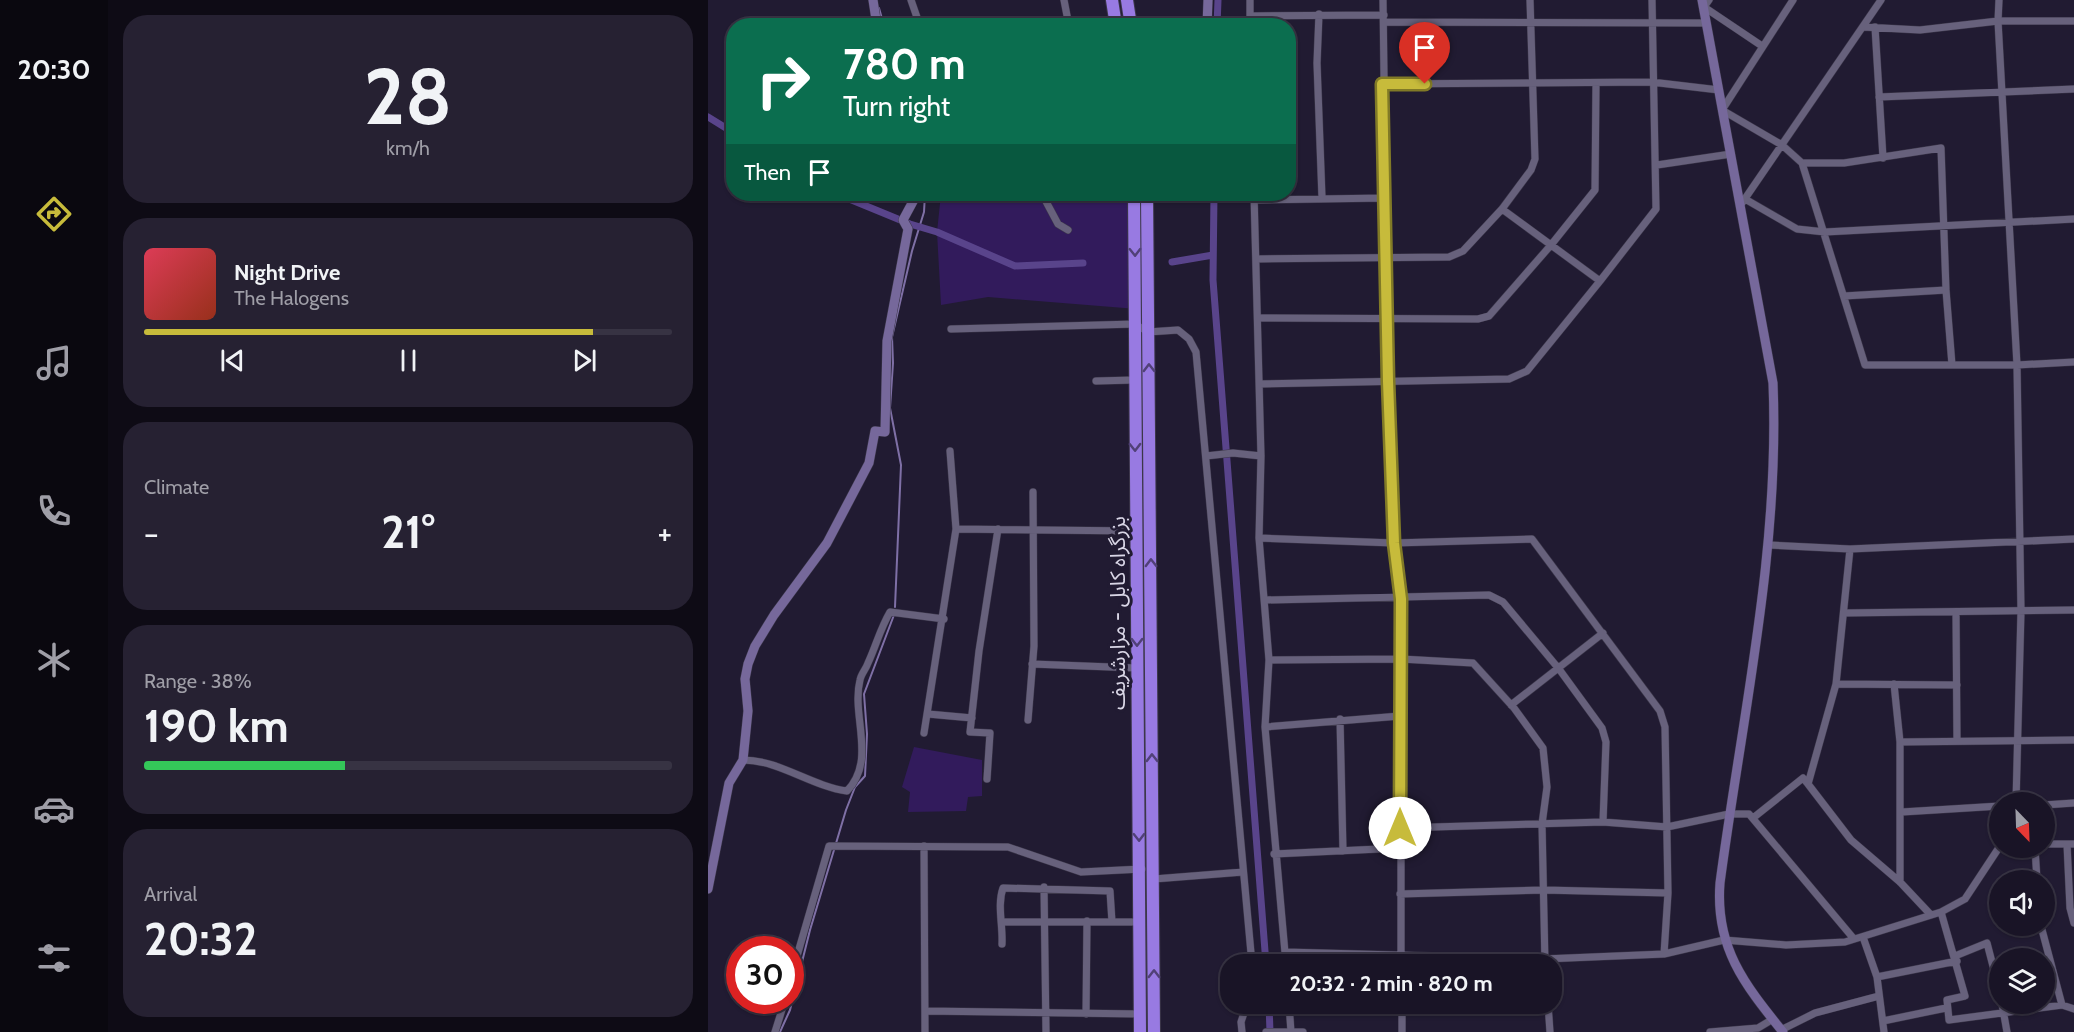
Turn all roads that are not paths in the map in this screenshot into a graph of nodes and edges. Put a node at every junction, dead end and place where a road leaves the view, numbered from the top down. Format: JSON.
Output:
{"nodes":[{"id":1,"x":873,"y":0,"type":"edge"},
{"id":2,"x":911,"y":0,"type":"edge"},
{"id":3,"x":1064,"y":0,"type":"edge"},
{"id":4,"x":1113,"y":0,"type":"edge"},
{"id":5,"x":1127,"y":0,"type":"edge"},
{"id":6,"x":1208,"y":0,"type":"edge"},
{"id":7,"x":1250,"y":0,"type":"edge"},
{"id":8,"x":1383,"y":0,"type":"edge"},
{"id":9,"x":1530,"y":0,"type":"edge"},
{"id":10,"x":1652,"y":0,"type":"edge"},
{"id":11,"x":1793,"y":0,"type":"edge"},
{"id":12,"x":1881,"y":0,"type":"edge"},
{"id":13,"x":1999,"y":0,"type":"edge"},
{"id":14,"x":1705,"y":2,"type":"edge"},
{"id":15,"x":1319,"y":14,"type":"junction"},
{"id":16,"x":1250,"y":16,"type":"joint"},
{"id":17,"x":875,"y":18,"type":"edge"},
{"id":18,"x":917,"y":18,"type":"edge"},
{"id":19,"x":1067,"y":18,"type":"edge"},
{"id":20,"x":1115,"y":18,"type":"edge"},
{"id":21,"x":1130,"y":18,"type":"edge"},
{"id":22,"x":1207,"y":18,"type":"edge"},
{"id":23,"x":1384,"y":18,"type":"junction"},
{"id":24,"x":1998,"y":21,"type":"junction"},
{"id":25,"x":2074,"y":21,"type":"edge"},
{"id":26,"x":1531,"y":22,"type":"junction"},
{"id":27,"x":1652,"y":23,"type":"junction"},
{"id":28,"x":1706,"y":23,"type":"junction"},
{"id":29,"x":1863,"y":27,"type":"junction"},
{"id":30,"x":1875,"y":27,"type":"junction"},
{"id":31,"x":1761,"y":46,"type":"junction"},
{"id":32,"x":1651,"y":82,"type":"junction"},
{"id":33,"x":1532,"y":83,"type":"junction"},
{"id":34,"x":1382,"y":84,"type":"junction"},
{"id":35,"x":1596,"y":84,"type":"junction"},
{"id":36,"x":2074,"y":89,"type":"edge"},
{"id":37,"x":1719,"y":90,"type":"junction"},
{"id":38,"x":2002,"y":93,"type":"junction"},
{"id":39,"x":1879,"y":97,"type":"junction"},
{"id":40,"x":1722,"y":110,"type":"junction"},
{"id":41,"x":1782,"y":145,"type":"junction"},
{"id":42,"x":1731,"y":153,"type":"junction"},
{"id":43,"x":1883,"y":158,"type":"junction"},
{"id":44,"x":1802,"y":163,"type":"junction"},
{"id":45,"x":1657,"y":165,"type":"junction"},
{"id":46,"x":1296,"y":198,"type":"edge"},
{"id":47,"x":1322,"y":198,"type":"junction"},
{"id":48,"x":1386,"y":198,"type":"junction"},
{"id":49,"x":914,"y":201,"type":"edge"},
{"id":50,"x":1046,"y":201,"type":"edge"},
{"id":51,"x":1134,"y":201,"type":"edge"},
{"id":52,"x":1147,"y":201,"type":"edge"},
{"id":53,"x":1254,"y":201,"type":"edge"},
{"id":54,"x":1743,"y":202,"type":"junction"},
{"id":55,"x":1502,"y":209,"type":"junction"},
{"id":56,"x":2074,"y":219,"type":"edge"},
{"id":57,"x":2010,"y":222,"type":"junction"},
{"id":58,"x":1946,"y":226,"type":"junction"},
{"id":59,"x":1068,"y":230,"type":"dead end"},
{"id":60,"x":1825,"y":232,"type":"junction"},
{"id":61,"x":1551,"y":245,"type":"junction"},
{"id":62,"x":1386,"y":258,"type":"junction"},
{"id":63,"x":1256,"y":259,"type":"junction"},
{"id":64,"x":1600,"y":280,"type":"junction"},
{"id":65,"x":1946,"y":290,"type":"junction"},
{"id":66,"x":1844,"y":296,"type":"junction"},
{"id":67,"x":1258,"y":318,"type":"junction"},
{"id":68,"x":1388,"y":318,"type":"junction"},
{"id":69,"x":1135,"y":324,"type":"junction"},
{"id":70,"x":951,"y":329,"type":"dead end"},
{"id":71,"x":1148,"y":332,"type":"junction"},
{"id":72,"x":2074,"y":362,"type":"edge"},
{"id":73,"x":1952,"y":365,"type":"junction"},
{"id":74,"x":2017,"y":365,"type":"junction"},
{"id":75,"x":1134,"y":380,"type":"junction"},
{"id":76,"x":1096,"y":381,"type":"dead end"},
{"id":77,"x":1388,"y":381,"type":"junction"},
{"id":78,"x":1259,"y":384,"type":"junction"},
{"id":79,"x":950,"y":451,"type":"dead end"},
{"id":80,"x":1206,"y":456,"type":"junction"},
{"id":81,"x":1261,"y":456,"type":"junction"},
{"id":82,"x":1033,"y":492,"type":"dead end"},
{"id":83,"x":956,"y":529,"type":"junction"},
{"id":84,"x":998,"y":530,"type":"junction"},
{"id":85,"x":1032,"y":531,"type":"junction"},
{"id":86,"x":1136,"y":531,"type":"junction"},
{"id":87,"x":1260,"y":538,"type":"junction"},
{"id":88,"x":2074,"y":539,"type":"edge"},
{"id":89,"x":2020,"y":540,"type":"junction"},
{"id":90,"x":1394,"y":543,"type":"junction"},
{"id":91,"x":1769,"y":545,"type":"junction"},
{"id":92,"x":1850,"y":549,"type":"junction"},
{"id":93,"x":1401,"y":599,"type":"junction"},
{"id":94,"x":1266,"y":600,"type":"junction"},
{"id":95,"x":2074,"y":610,"type":"edge"},
{"id":96,"x":2020,"y":611,"type":"junction"},
{"id":97,"x":1956,"y":612,"type":"junction"},
{"id":98,"x":1844,"y":613,"type":"junction"},
{"id":99,"x":944,"y":619,"type":"junction"},
{"id":100,"x":1603,"y":633,"type":"junction"},
{"id":101,"x":1401,"y":659,"type":"junction"},
{"id":102,"x":1269,"y":660,"type":"junction"},
{"id":103,"x":1032,"y":664,"type":"junction"},
{"id":104,"x":1137,"y":668,"type":"junction"},
{"id":105,"x":1559,"y":669,"type":"junction"},
{"id":106,"x":1836,"y":684,"type":"junction"},
{"id":107,"x":1894,"y":684,"type":"junction"},
{"id":108,"x":1957,"y":685,"type":"junction"},
{"id":109,"x":1511,"y":705,"type":"junction"},
{"id":110,"x":928,"y":714,"type":"junction"},
{"id":111,"x":1400,"y":716,"type":"junction"},
{"id":112,"x":972,"y":718,"type":"junction"},
{"id":113,"x":1340,"y":719,"type":"junction"},
{"id":114,"x":1028,"y":720,"type":"dead end"},
{"id":115,"x":1265,"y":727,"type":"junction"},
{"id":116,"x":924,"y":733,"type":"dead end"},
{"id":117,"x":2074,"y":740,"type":"edge"},
{"id":118,"x":1957,"y":741,"type":"junction"},
{"id":119,"x":2017,"y":741,"type":"junction"},
{"id":120,"x":1900,"y":742,"type":"junction"},
{"id":121,"x":743,"y":760,"type":"junction"},
{"id":122,"x":987,"y":779,"type":"dead end"},
{"id":123,"x":1808,"y":784,"type":"junction"},
{"id":124,"x":2016,"y":792,"type":"edge"},
{"id":125,"x":2074,"y":803,"type":"edge"},
{"id":126,"x":2055,"y":804,"type":"edge"},
{"id":127,"x":1989,"y":807,"type":"edge"},
{"id":128,"x":1902,"y":812,"type":"junction"},
{"id":129,"x":1729,"y":814,"type":"junction"},
{"id":130,"x":1753,"y":818,"type":"junction"},
{"id":131,"x":1603,"y":822,"type":"junction"},
{"id":132,"x":1542,"y":824,"type":"junction"},
{"id":133,"x":1666,"y":827,"type":"junction"},
{"id":134,"x":1400,"y":828,"type":"junction"},
{"id":135,"x":713,"y":836,"type":"edge"},
{"id":136,"x":2055,"y":844,"type":"edge"},
{"id":137,"x":2071,"y":844,"type":"edge"},
{"id":138,"x":924,"y":846,"type":"junction"},
{"id":139,"x":1400,"y":848,"type":"junction"},
{"id":140,"x":1343,"y":851,"type":"junction"},
{"id":141,"x":1274,"y":854,"type":"junction"},
{"id":142,"x":1992,"y":858,"type":"edge"},
{"id":143,"x":1139,"y":869,"type":"junction"},
{"id":144,"x":1243,"y":872,"type":"junction"},
{"id":145,"x":1154,"y":874,"type":"junction"},
{"id":146,"x":1900,"y":882,"type":"junction"},
{"id":147,"x":1044,"y":887,"type":"junction"},
{"id":148,"x":708,"y":889,"type":"edge"},
{"id":149,"x":1544,"y":890,"type":"junction"},
{"id":150,"x":1668,"y":893,"type":"junction"},
{"id":151,"x":1400,"y":894,"type":"junction"},
{"id":152,"x":1941,"y":912,"type":"junction"},
{"id":153,"x":1930,"y":915,"type":"junction"},
{"id":154,"x":1087,"y":921,"type":"junction"},
{"id":155,"x":1003,"y":922,"type":"junction"},
{"id":156,"x":1044,"y":922,"type":"junction"},
{"id":157,"x":1112,"y":922,"type":"junction"},
{"id":158,"x":1139,"y":922,"type":"junction"},
{"id":159,"x":2074,"y":922,"type":"edge"},
{"id":160,"x":803,"y":936,"type":"edge"},
{"id":161,"x":2044,"y":936,"type":"edge"},
{"id":162,"x":1863,"y":937,"type":"junction"},
{"id":163,"x":1854,"y":939,"type":"junction"},
{"id":164,"x":1724,"y":940,"type":"junction"},
{"id":165,"x":1002,"y":944,"type":"dead end"},
{"id":166,"x":1989,"y":951,"type":"edge"},
{"id":167,"x":1285,"y":952,"type":"joint"},
{"id":168,"x":1251,"y":954,"type":"edge"},
{"id":169,"x":1362,"y":954,"type":"edge"},
{"id":170,"x":1401,"y":954,"type":"edge"},
{"id":171,"x":1545,"y":954,"type":"edge"},
{"id":172,"x":1664,"y":954,"type":"junction"},
{"id":173,"x":1956,"y":959,"type":"junction"},
{"id":174,"x":1562,"y":961,"type":"edge"},
{"id":175,"x":1876,"y":977,"type":"junction"},
{"id":176,"x":1879,"y":996,"type":"junction"},
{"id":177,"x":2062,"y":1005,"type":"junction"},
{"id":178,"x":2055,"y":1006,"type":"edge"},
{"id":179,"x":1946,"y":1008,"type":"junction"},
{"id":180,"x":2074,"y":1009,"type":"edge"},
{"id":181,"x":925,"y":1011,"type":"junction"},
{"id":182,"x":1046,"y":1013,"type":"junction"},
{"id":183,"x":780,"y":1014,"type":"edge"},
{"id":184,"x":1086,"y":1014,"type":"junction"},
{"id":185,"x":1140,"y":1014,"type":"junction"},
{"id":186,"x":1244,"y":1014,"type":"edge"},
{"id":187,"x":1290,"y":1014,"type":"edge"},
{"id":188,"x":1402,"y":1014,"type":"edge"},
{"id":189,"x":1549,"y":1014,"type":"edge"},
{"id":190,"x":1990,"y":1014,"type":"edge"},
{"id":191,"x":2004,"y":1014,"type":"edge"},
{"id":192,"x":1773,"y":1019,"type":"junction"},
{"id":193,"x":1882,"y":1021,"type":"junction"},
{"id":194,"x":1280,"y":1031,"type":"edge"},
{"id":195,"x":1782,"y":1031,"type":"edge"},
{"id":196,"x":776,"y":1032,"type":"edge"},
{"id":197,"x":925,"y":1032,"type":"edge"},
{"id":198,"x":1046,"y":1032,"type":"edge"},
{"id":199,"x":1140,"y":1032,"type":"edge"},
{"id":200,"x":1154,"y":1032,"type":"edge"},
{"id":201,"x":1242,"y":1032,"type":"edge"},
{"id":202,"x":1266,"y":1032,"type":"edge"},
{"id":203,"x":1291,"y":1032,"type":"edge"},
{"id":204,"x":1303,"y":1032,"type":"edge"},
{"id":205,"x":1402,"y":1032,"type":"edge"},
{"id":206,"x":1550,"y":1032,"type":"edge"},
{"id":207,"x":1710,"y":1032,"type":"edge"},
{"id":208,"x":1884,"y":1032,"type":"edge"},
{"id":209,"x":2007,"y":1032,"type":"edge"}],
"edges":[{"from":1,"to":17,"type":"main road"},
{"from":2,"to":18,"type":"street"},
{"from":3,"to":19,"type":"street"},
{"from":4,"to":20,"type":"highway"},
{"from":5,"to":21,"type":"highway"},
{"from":6,"to":22,"type":"main road"},
{"from":7,"to":16,"type":"street"},
{"from":8,"to":23,"type":"street"},
{"from":9,"to":26,"type":"street"},
{"from":10,"to":27,"type":"street"},
{"from":11,"to":31,"type":"street"},
{"from":12,"to":29,"type":"street"},
{"from":13,"to":24,"type":"street"},
{"from":14,"to":28,"type":"main road"},
{"from":14,"to":31,"type":"street"},
{"from":15,"to":16,"type":"street"},
{"from":15,"to":23,"type":"street"},
{"from":15,"to":47,"type":"street"},
{"from":23,"to":26,"type":"street"},
{"from":23,"to":34,"type":"street"},
{"from":24,"to":25,"type":"street"},
{"from":24,"to":30,"type":"street"},
{"from":24,"to":38,"type":"street"},
{"from":26,"to":27,"type":"street"},
{"from":26,"to":33,"type":"street"},
{"from":27,"to":28,"type":"street"},
{"from":27,"to":32,"type":"street"},
{"from":28,"to":37,"type":"main road"},
{"from":29,"to":30,"type":"street"},
{"from":29,"to":41,"type":"street"},
{"from":30,"to":39,"type":"street"},
{"from":31,"to":40,"type":"street"},
{"from":32,"to":35,"type":"street"},
{"from":32,"to":37,"type":"street"},
{"from":32,"to":45,"type":"street"},
{"from":33,"to":34,"type":"street"},
{"from":33,"to":35,"type":"street"},
{"from":33,"to":55,"type":"street"},
{"from":34,"to":48,"type":"street"},
{"from":35,"to":61,"type":"street"},
{"from":36,"to":38,"type":"street"},
{"from":37,"to":40,"type":"main road"},
{"from":38,"to":39,"type":"street"},
{"from":38,"to":57,"type":"street"},
{"from":39,"to":43,"type":"street"},
{"from":40,"to":41,"type":"street"},
{"from":40,"to":42,"type":"main road"},
{"from":41,"to":44,"type":"street"},
{"from":41,"to":54,"type":"street"},
{"from":42,"to":45,"type":"street"},
{"from":42,"to":54,"type":"main road"},
{"from":43,"to":44,"type":"street"},
{"from":43,"to":58,"type":"street"},
{"from":44,"to":60,"type":"street"},
{"from":45,"to":64,"type":"street"},
{"from":46,"to":47,"type":"street"},
{"from":47,"to":48,"type":"street"},
{"from":48,"to":62,"type":"street"},
{"from":49,"to":121,"type":"main road"},
{"from":50,"to":59,"type":"street"},
{"from":51,"to":69,"type":"highway","name":"بزرگراه کابل - مزارشریف","one_way":true},
{"from":52,"to":71,"type":"highway","name":"بزرگراه کابل - مزارشریف"},
{"from":53,"to":63,"type":"street"},
{"from":54,"to":60,"type":"street"},
{"from":54,"to":91,"type":"main road"},
{"from":55,"to":61,"type":"street"},
{"from":55,"to":62,"type":"street"},
{"from":56,"to":57,"type":"street"},
{"from":57,"to":58,"type":"street"},
{"from":57,"to":74,"type":"street"},
{"from":58,"to":60,"type":"street"},
{"from":58,"to":65,"type":"street"},
{"from":60,"to":66,"type":"street"},
{"from":61,"to":64,"type":"street"},
{"from":61,"to":68,"type":"street"},
{"from":62,"to":63,"type":"street"},
{"from":62,"to":68,"type":"street"},
{"from":63,"to":67,"type":"street"},
{"from":64,"to":77,"type":"street"},
{"from":65,"to":66,"type":"street"},
{"from":65,"to":73,"type":"street"},
{"from":66,"to":73,"type":"street"},
{"from":67,"to":68,"type":"street"},
{"from":67,"to":78,"type":"street"},
{"from":68,"to":77,"type":"street"},
{"from":69,"to":70,"type":"street"},
{"from":69,"to":71,"type":"street"},
{"from":69,"to":75,"type":"highway","name":"بزرگراه کابل - مزارشریف"},
{"from":71,"to":80,"type":"street"},
{"from":145,"to":71,"type":"highway","name":"بزرگراه کابل - مزارشریف","one_way":true},
{"from":72,"to":74,"type":"street"},
{"from":73,"to":74,"type":"street"},
{"from":74,"to":89,"type":"street"},
{"from":75,"to":76,"type":"street"},
{"from":75,"to":86,"type":"highway","name":"بزرگراه کابل - مزارشریف","one_way":true},
{"from":77,"to":78,"type":"street"},
{"from":77,"to":90,"type":"street"},
{"from":78,"to":81,"type":"street"},
{"from":79,"to":83,"type":"street"},
{"from":80,"to":81,"type":"street"},
{"from":80,"to":144,"type":"street"},
{"from":81,"to":87,"type":"street"},
{"from":82,"to":85,"type":"street"},
{"from":83,"to":84,"type":"street"},
{"from":83,"to":99,"type":"street"},
{"from":84,"to":85,"type":"street"},
{"from":84,"to":112,"type":"street"},
{"from":85,"to":86,"type":"street"},
{"from":85,"to":103,"type":"street"},
{"from":86,"to":104,"type":"highway","name":"بزرگراه کابل - مزارشریف","one_way":true},
{"from":87,"to":90,"type":"street"},
{"from":87,"to":94,"type":"street"},
{"from":88,"to":89,"type":"street"},
{"from":89,"to":92,"type":"street"},
{"from":89,"to":96,"type":"street"},
{"from":90,"to":93,"type":"street"},
{"from":90,"to":100,"type":"street"},
{"from":91,"to":92,"type":"street"},
{"from":91,"to":129,"type":"main road"},
{"from":92,"to":98,"type":"street"},
{"from":93,"to":94,"type":"street"},
{"from":93,"to":101,"type":"street"},
{"from":93,"to":105,"type":"street"},
{"from":94,"to":102,"type":"street"},
{"from":95,"to":96,"type":"street"},
{"from":96,"to":97,"type":"street"},
{"from":96,"to":119,"type":"street"},
{"from":97,"to":98,"type":"street"},
{"from":97,"to":108,"type":"street"},
{"from":98,"to":106,"type":"street"},
{"from":99,"to":110,"type":"street"},
{"from":99,"to":121,"type":"street"},
{"from":100,"to":105,"type":"street"},
{"from":100,"to":133,"type":"street"},
{"from":101,"to":102,"type":"street"},
{"from":101,"to":109,"type":"street"},
{"from":101,"to":111,"type":"street"},
{"from":102,"to":115,"type":"street"},
{"from":103,"to":104,"type":"street"},
{"from":103,"to":114,"type":"street"},
{"from":104,"to":143,"type":"highway","name":"بزرگراه کابل - مزارشریف","one_way":true},
{"from":105,"to":109,"type":"street"},
{"from":105,"to":131,"type":"street"},
{"from":106,"to":107,"type":"street"},
{"from":106,"to":123,"type":"street"},
{"from":107,"to":108,"type":"street"},
{"from":107,"to":120,"type":"street"},
{"from":108,"to":118,"type":"street"},
{"from":109,"to":132,"type":"street"},
{"from":110,"to":112,"type":"street"},
{"from":110,"to":116,"type":"street"},
{"from":111,"to":113,"type":"street"},
{"from":111,"to":134,"type":"street"},
{"from":112,"to":122,"type":"street"},
{"from":113,"to":115,"type":"street"},
{"from":113,"to":140,"type":"street"},
{"from":115,"to":141,"type":"street"},
{"from":117,"to":119,"type":"street"},
{"from":118,"to":119,"type":"street"},
{"from":118,"to":120,"type":"street"},
{"from":119,"to":124,"type":"street"},
{"from":120,"to":128,"type":"street"},
{"from":121,"to":135,"type":"main road"},
{"from":123,"to":130,"type":"street"},
{"from":123,"to":146,"type":"street"},
{"from":125,"to":126,"type":"street"},
{"from":127,"to":128,"type":"street"},
{"from":128,"to":146,"type":"street"},
{"from":129,"to":130,"type":"street"},
{"from":129,"to":133,"type":"street"},
{"from":129,"to":164,"type":"main road"},
{"from":130,"to":163,"type":"street"},
{"from":131,"to":132,"type":"street"},
{"from":131,"to":133,"type":"street"},
{"from":132,"to":134,"type":"street"},
{"from":132,"to":149,"type":"street"},
{"from":133,"to":150,"type":"street"},
{"from":134,"to":139,"type":"street"},
{"from":135,"to":148,"type":"main road"},
{"from":136,"to":137,"type":"street"},
{"from":137,"to":159,"type":"street"},
{"from":138,"to":143,"type":"street"},
{"from":138,"to":160,"type":"street"},
{"from":138,"to":181,"type":"street"},
{"from":139,"to":140,"type":"street"},
{"from":139,"to":151,"type":"street"},
{"from":140,"to":141,"type":"street"},
{"from":141,"to":167,"type":"street"},
{"from":142,"to":152,"type":"street"},
{"from":143,"to":145,"type":"street"},
{"from":143,"to":158,"type":"highway","name":"بزرگراه کابل - مزارشریف"},
{"from":144,"to":145,"type":"street"},
{"from":144,"to":168,"type":"street"},
{"from":200,"to":145,"type":"highway","name":"بزرگراه کابل - مزارشریف","one_way":true},
{"from":146,"to":153,"type":"street"},
{"from":147,"to":155,"type":"street"},
{"from":147,"to":156,"type":"street"},
{"from":147,"to":157,"type":"street"},
{"from":149,"to":150,"type":"street"},
{"from":149,"to":151,"type":"street"},
{"from":149,"to":171,"type":"street"},
{"from":150,"to":172,"type":"street"},
{"from":151,"to":170,"type":"street"},
{"from":152,"to":153,"type":"street"},
{"from":152,"to":173,"type":"street"},
{"from":153,"to":162,"type":"street"},
{"from":154,"to":156,"type":"street"},
{"from":154,"to":157,"type":"street"},
{"from":154,"to":184,"type":"street"},
{"from":155,"to":156,"type":"street"},
{"from":155,"to":165,"type":"street"},
{"from":156,"to":182,"type":"street"},
{"from":157,"to":158,"type":"street"},
{"from":158,"to":185,"type":"highway","name":"بزرگراه کابل - مزارشریف"},
{"from":161,"to":177,"type":"street"},
{"from":162,"to":163,"type":"street"},
{"from":162,"to":175,"type":"street"},
{"from":163,"to":164,"type":"street"},
{"from":164,"to":172,"type":"street"},
{"from":164,"to":192,"type":"main road"},
{"from":166,"to":173,"type":"street"},
{"from":167,"to":169,"type":"street"},
{"from":172,"to":174,"type":"street"},
{"from":173,"to":175,"type":"street"},
{"from":173,"to":179,"type":"street"},
{"from":175,"to":176,"type":"street"},
{"from":176,"to":193,"type":"street"},
{"from":176,"to":195,"type":"street"},
{"from":177,"to":178,"type":"street"},
{"from":177,"to":180,"type":"street"},
{"from":179,"to":190,"type":"street"},
{"from":179,"to":193,"type":"street"},
{"from":181,"to":182,"type":"street"},
{"from":181,"to":197,"type":"street"},
{"from":182,"to":184,"type":"street"},
{"from":182,"to":198,"type":"street"},
{"from":183,"to":196,"type":"street"},
{"from":184,"to":185,"type":"street"},
{"from":185,"to":199,"type":"highway","name":"بزرگراه کابل - مزارشریف"},
{"from":186,"to":201,"type":"street"},
{"from":187,"to":203,"type":"street"},
{"from":188,"to":205,"type":"street"},
{"from":189,"to":206,"type":"street"},
{"from":191,"to":209,"type":"street"},
{"from":192,"to":195,"type":"main road"},
{"from":192,"to":207,"type":"street"},
{"from":193,"to":208,"type":"street"},
{"from":194,"to":202,"type":"street"},
{"from":194,"to":203,"type":"street"},
{"from":203,"to":204,"type":"street"}]}
